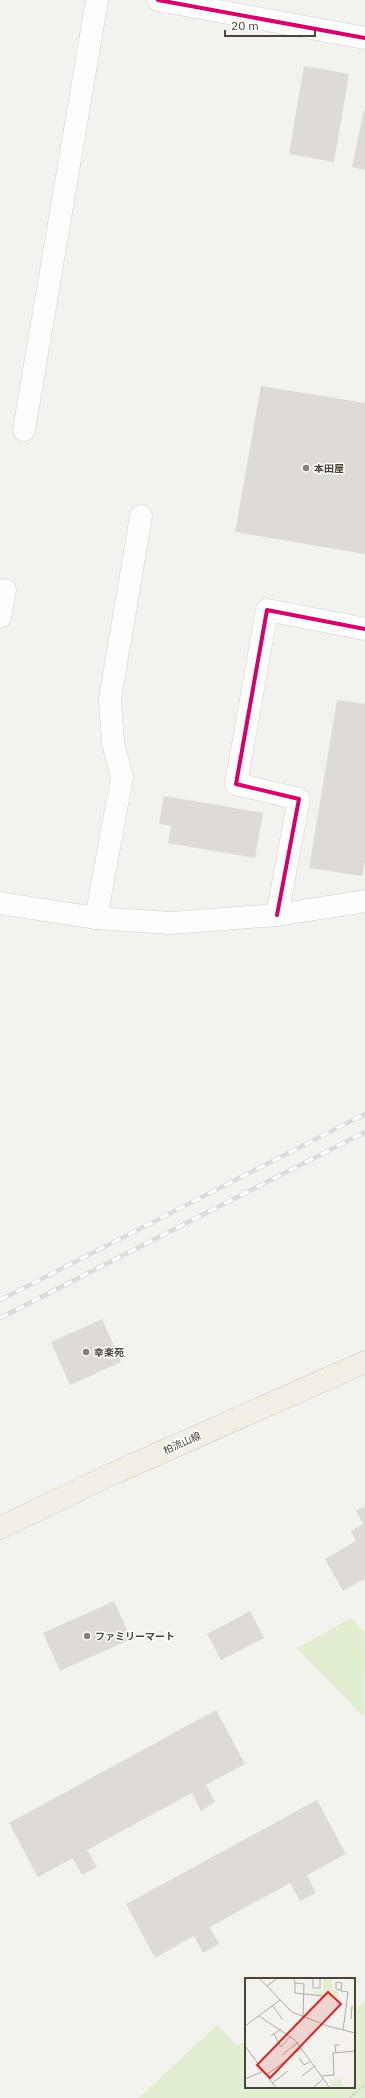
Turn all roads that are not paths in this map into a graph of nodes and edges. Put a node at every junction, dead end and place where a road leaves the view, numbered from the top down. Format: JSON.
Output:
{"nodes":[{"id":1,"x":97,"y":0,"type":"edge"},
{"id":2,"x":158,"y":0,"type":"edge"},
{"id":3,"x":183,"y":2,"type":"edge"},
{"id":4,"x":365,"y":38,"type":"edge"},
{"id":5,"x":24,"y":430,"type":"dead end"},
{"id":6,"x":141,"y":516,"type":"dead end"},
{"id":7,"x":4,"y":590,"type":"dead end"},
{"id":8,"x":0,"y":617,"type":"edge"},
{"id":9,"x":365,"y":629,"type":"edge"},
{"id":10,"x":365,"y":901,"type":"edge"},
{"id":11,"x":0,"y":903,"type":"edge"},
{"id":12,"x":277,"y":914,"type":"junction"},
{"id":13,"x":96,"y":918,"type":"junction"},
{"id":14,"x":365,"y":1362,"type":"edge"},
{"id":15,"x":0,"y":1528,"type":"edge"}],
"edges":[{"from":1,"to":5,"type":"street"},
{"from":2,"to":3,"type":"street"},
{"from":3,"to":4,"type":"street"},
{"from":6,"to":13,"type":"street"},
{"from":7,"to":8,"type":"street"},
{"from":9,"to":12,"type":"street"},
{"from":10,"to":12,"type":"street"},
{"from":11,"to":13,"type":"street"},
{"from":12,"to":13,"type":"street"},
{"from":14,"to":15,"type":"main road","name":"柏流山線"}]}
